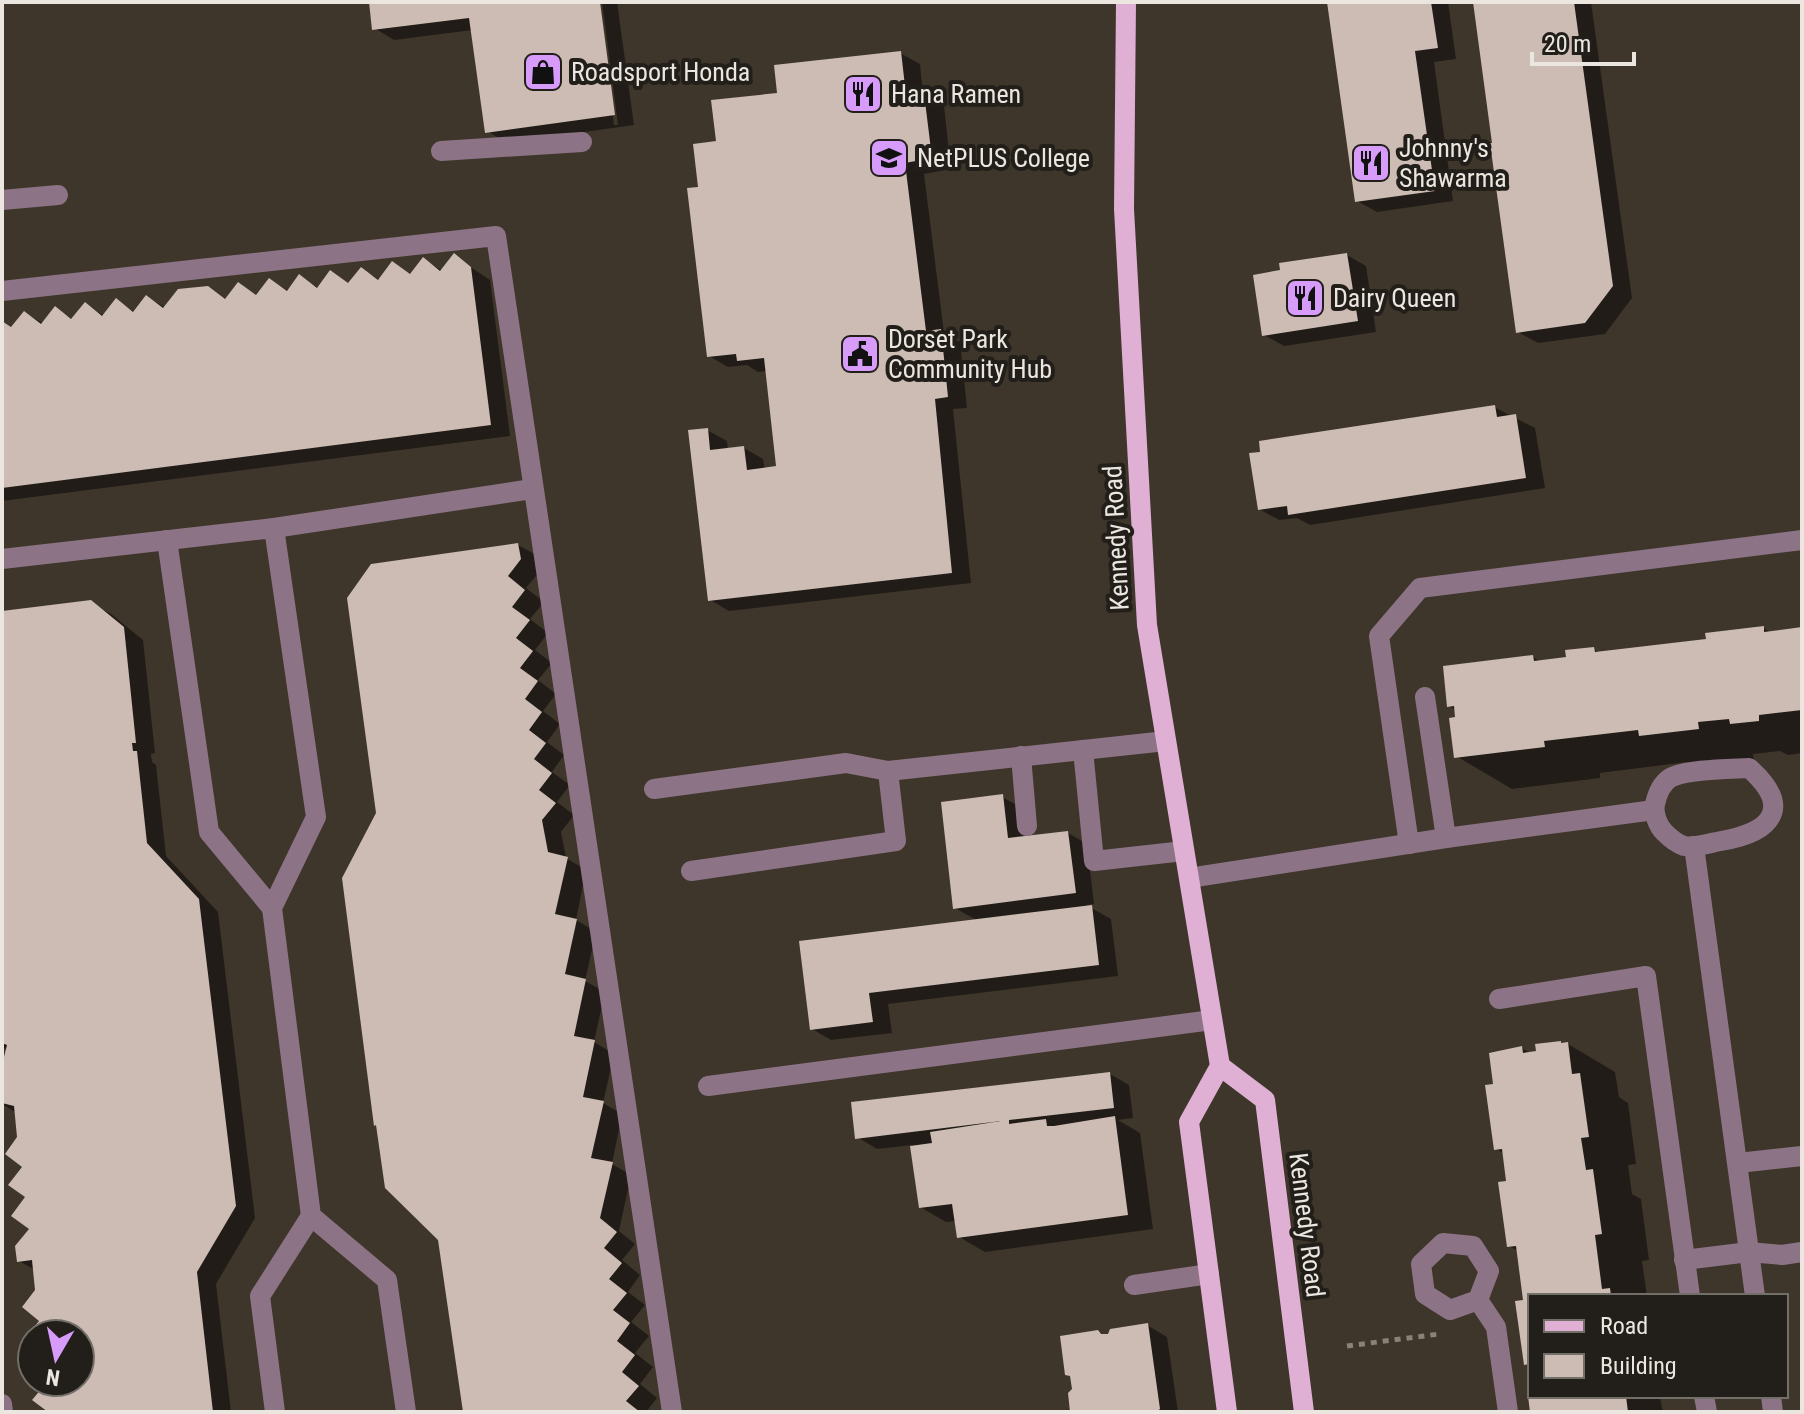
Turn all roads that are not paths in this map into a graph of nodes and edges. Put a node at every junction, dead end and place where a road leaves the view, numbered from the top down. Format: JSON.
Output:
{"nodes":[{"id":1,"x":1126,"y":2,"type":"edge"},
{"id":2,"x":582,"y":142,"type":"dead end"},
{"id":3,"x":441,"y":151,"type":"dead end"},
{"id":4,"x":58,"y":195,"type":"dead end"},
{"id":5,"x":2,"y":200,"type":"edge"},
{"id":6,"x":2,"y":291,"type":"edge"},
{"id":7,"x":532,"y":489,"type":"junction"},
{"id":8,"x":274,"y":528,"type":"junction"},
{"id":9,"x":167,"y":540,"type":"junction"},
{"id":10,"x":1802,"y":540,"type":"edge"},
{"id":11,"x":2,"y":559,"type":"edge"},
{"id":12,"x":1425,"y":697,"type":"dead end"},
{"id":13,"x":1166,"y":741,"type":"junction"},
{"id":14,"x":1083,"y":750,"type":"junction"},
{"id":15,"x":1021,"y":756,"type":"junction"},
{"id":16,"x":888,"y":771,"type":"junction"},
{"id":17,"x":654,"y":789,"type":"dead end"},
{"id":18,"x":1654,"y":810,"type":"junction"},
{"id":19,"x":1027,"y":826,"type":"dead end"},
{"id":20,"x":1446,"y":838,"type":"junction"},
{"id":21,"x":1409,"y":844,"type":"junction"},
{"id":22,"x":1694,"y":846,"type":"junction"},
{"id":23,"x":1184,"y":851,"type":"junction"},
{"id":24,"x":691,"y":871,"type":"dead end"},
{"id":25,"x":1189,"y":878,"type":"junction"},
{"id":26,"x":272,"y":908,"type":"junction"},
{"id":27,"x":1499,"y":999,"type":"dead end"},
{"id":28,"x":1212,"y":1020,"type":"junction"},
{"id":29,"x":1220,"y":1066,"type":"junction"},
{"id":30,"x":708,"y":1086,"type":"dead end"},
{"id":31,"x":1802,"y":1156,"type":"edge"},
{"id":32,"x":1738,"y":1163,"type":"junction"},
{"id":33,"x":311,"y":1216,"type":"junction"},
{"id":34,"x":1749,"y":1252,"type":"junction"},
{"id":35,"x":1802,"y":1252,"type":"edge"},
{"id":36,"x":1684,"y":1260,"type":"junction"},
{"id":37,"x":1209,"y":1274,"type":"junction"},
{"id":38,"x":1134,"y":1285,"type":"dead end"},
{"id":39,"x":1690,"y":1294,"type":"edge"},
{"id":40,"x":1755,"y":1294,"type":"edge"},
{"id":41,"x":1478,"y":1300,"type":"dead end"},
{"id":42,"x":2,"y":1404,"type":"edge"},
{"id":43,"x":3,"y":1412,"type":"edge"},
{"id":44,"x":275,"y":1412,"type":"edge"},
{"id":45,"x":406,"y":1412,"type":"edge"},
{"id":46,"x":672,"y":1412,"type":"edge"},
{"id":47,"x":1227,"y":1412,"type":"edge"},
{"id":48,"x":1304,"y":1412,"type":"edge"},
{"id":49,"x":1508,"y":1412,"type":"edge"}],
"edges":[{"from":1,"to":13,"type":"main road","name":"Kennedy Road"},
{"from":2,"to":3,"type":"lane"},
{"from":4,"to":5,"type":"lane"},
{"from":6,"to":7,"type":"lane"},
{"from":7,"to":8,"type":"lane"},
{"from":7,"to":46,"type":"lane"},
{"from":8,"to":9,"type":"lane"},
{"from":8,"to":26,"type":"lane"},
{"from":9,"to":11,"type":"lane"},
{"from":9,"to":26,"type":"lane"},
{"from":10,"to":21,"type":"lane"},
{"from":12,"to":20,"type":"lane"},
{"from":13,"to":14,"type":"lane"},
{"from":13,"to":23,"type":"main road","name":"Kennedy Road"},
{"from":14,"to":15,"type":"lane"},
{"from":14,"to":23,"type":"lane"},
{"from":15,"to":16,"type":"lane"},
{"from":15,"to":19,"type":"lane"},
{"from":16,"to":17,"type":"lane"},
{"from":16,"to":24,"type":"lane"},
{"from":18,"to":20,"type":"lane"},
{"from":18,"to":22,"type":"lane"},
{"from":18,"to":22,"type":"lane"},
{"from":20,"to":21,"type":"lane"},
{"from":21,"to":25,"type":"lane"},
{"from":22,"to":32,"type":"lane"},
{"from":23,"to":25,"type":"main road","name":"Kennedy Road"},
{"from":25,"to":28,"type":"main road","name":"Kennedy Road"},
{"from":26,"to":33,"type":"lane"},
{"from":27,"to":36,"type":"lane"},
{"from":28,"to":29,"type":"main road","name":"Kennedy Road"},
{"from":28,"to":30,"type":"lane"},
{"from":29,"to":37,"type":"main road"},
{"from":29,"to":48,"type":"main road","name":"Kennedy Road"},
{"from":31,"to":32,"type":"lane"},
{"from":32,"to":34,"type":"lane"},
{"from":33,"to":44,"type":"lane"},
{"from":33,"to":45,"type":"lane"},
{"from":34,"to":35,"type":"lane"},
{"from":34,"to":36,"type":"lane"},
{"from":34,"to":40,"type":"lane"},
{"from":36,"to":39,"type":"lane"},
{"from":37,"to":38,"type":"lane"},
{"from":37,"to":47,"type":"main road"},
{"from":41,"to":49,"type":"lane"},
{"from":42,"to":43,"type":"lane"}]}
